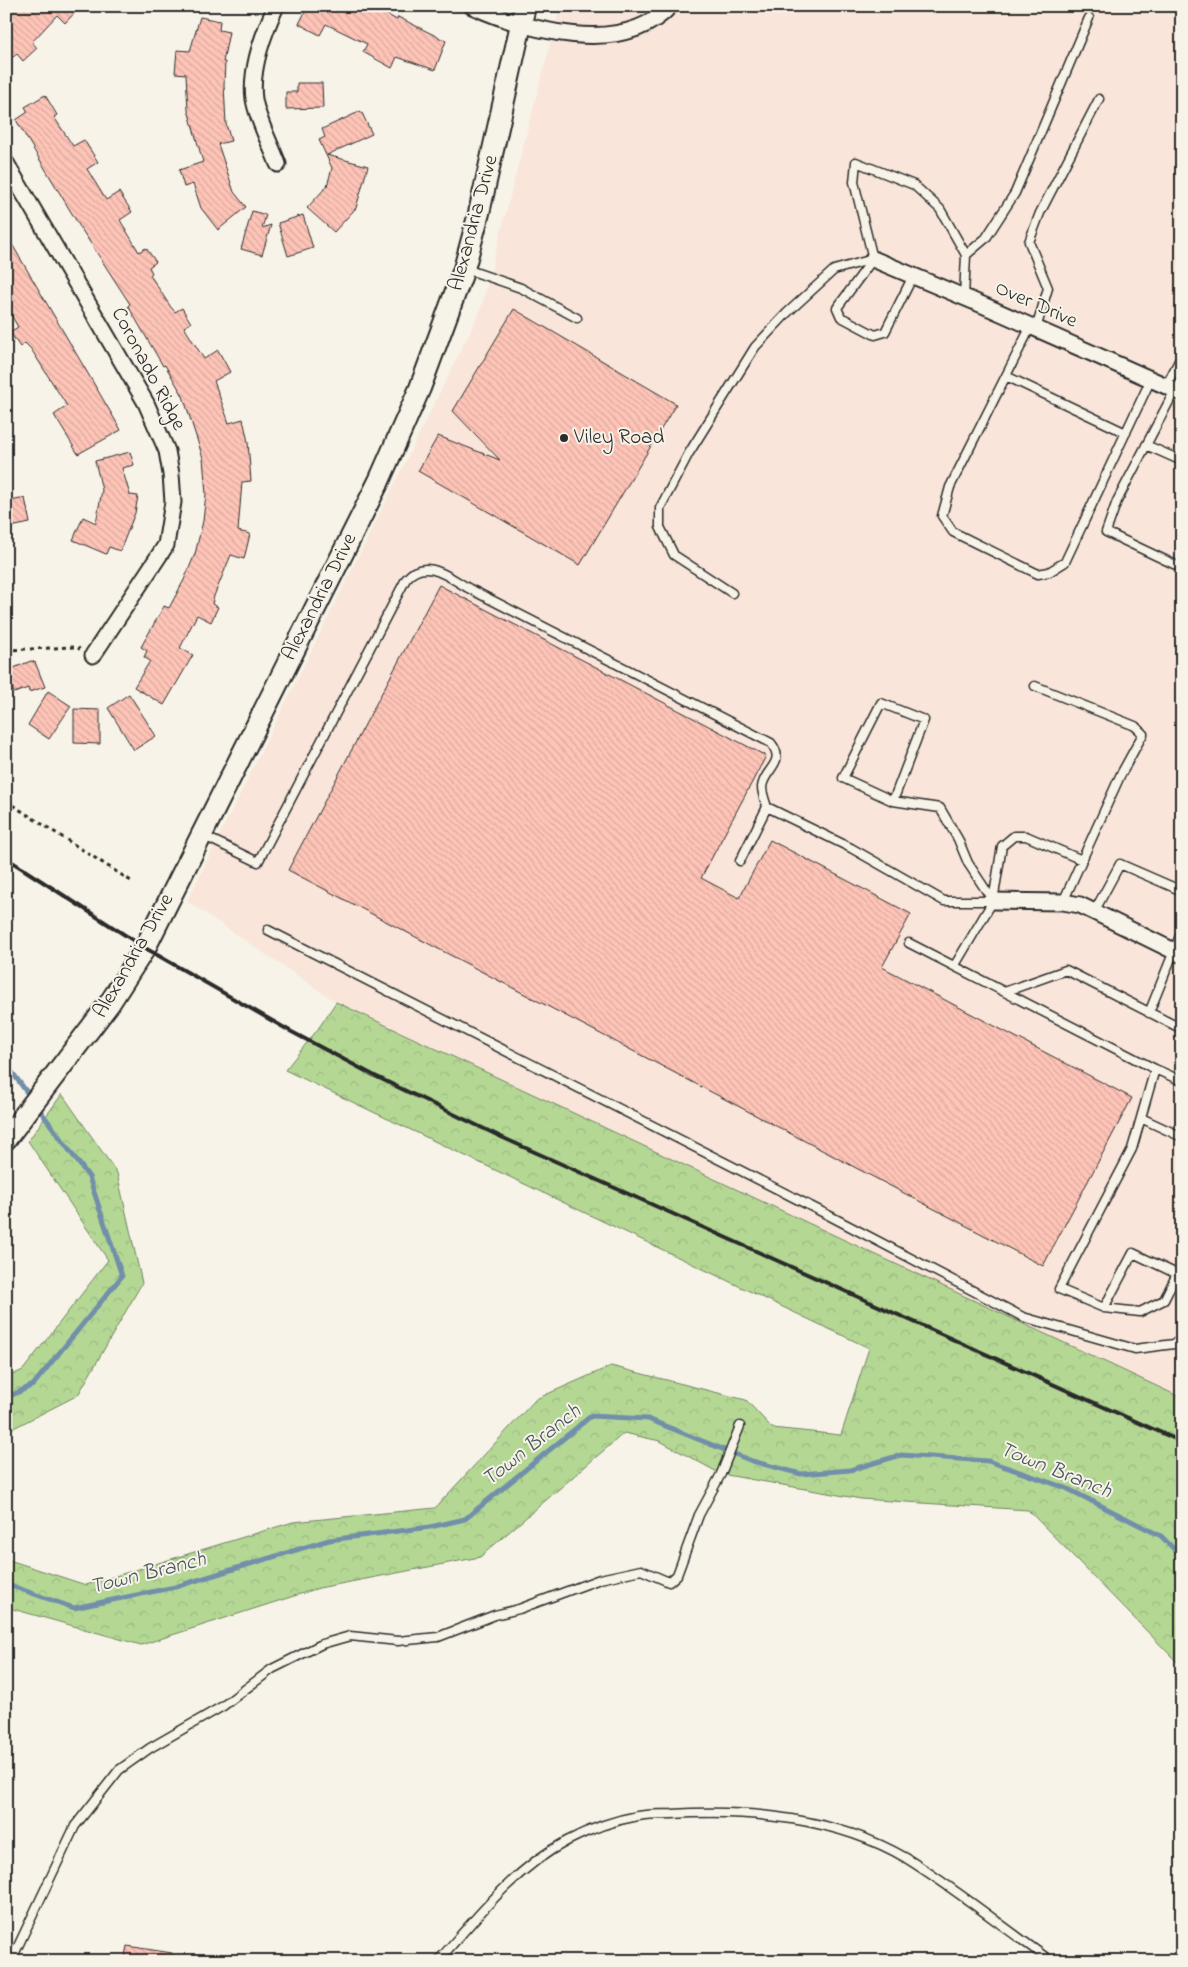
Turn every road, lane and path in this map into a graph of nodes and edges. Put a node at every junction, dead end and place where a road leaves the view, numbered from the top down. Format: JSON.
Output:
{"nodes":[{"id":1,"x":276,"y":6,"type":"edge"},
{"id":2,"x":472,"y":6,"type":"edge"},
{"id":3,"x":525,"y":6,"type":"edge"},
{"id":4,"x":670,"y":6,"type":"edge"},
{"id":5,"x":1089,"y":18,"type":"dead end"},
{"id":6,"x":521,"y":26,"type":"junction"},
{"id":7,"x":1099,"y":99,"type":"dead end"},
{"id":8,"x":6,"y":163,"type":"edge"},
{"id":9,"x":278,"y":164,"type":"dead end"},
{"id":10,"x":966,"y":255,"type":"junction"},
{"id":11,"x":873,"y":259,"type":"junction"},
{"id":12,"x":464,"y":268,"type":"junction"},
{"id":13,"x":913,"y":276,"type":"junction"},
{"id":14,"x":964,"y":297,"type":"junction"},
{"id":15,"x":578,"y":318,"type":"dead end"},
{"id":16,"x":1034,"y":327,"type":"junction"},
{"id":17,"x":1182,"y":355,"type":"edge"},
{"id":18,"x":1006,"y":376,"type":"junction"},
{"id":19,"x":1151,"y":379,"type":"junction"},
{"id":20,"x":1174,"y":390,"type":"edge"},
{"id":21,"x":1126,"y":433,"type":"junction"},
{"id":22,"x":1146,"y":445,"type":"junction"},
{"id":23,"x":1182,"y":461,"type":"edge"},
{"id":24,"x":1182,"y":568,"type":"edge"},
{"id":25,"x":732,"y":592,"type":"dead end"},
{"id":26,"x":6,"y":650,"type":"edge"},
{"id":27,"x":93,"y":655,"type":"joint"},
{"id":28,"x":1036,"y":686,"type":"dead end"},
{"id":29,"x":6,"y":801,"type":"edge"},
{"id":30,"x":893,"y":801,"type":"junction"},
{"id":31,"x":767,"y":807,"type":"junction"},
{"id":32,"x":201,"y":835,"type":"junction"},
{"id":33,"x":1082,"y":860,"type":"junction"},
{"id":34,"x":740,"y":862,"type":"dead end"},
{"id":35,"x":131,"y":881,"type":"dead end"},
{"id":36,"x":1182,"y":891,"type":"edge"},
{"id":37,"x":993,"y":901,"type":"junction"},
{"id":38,"x":1063,"y":902,"type":"junction"},
{"id":39,"x":1094,"y":912,"type":"junction"},
{"id":40,"x":268,"y":930,"type":"dead end"},
{"id":41,"x":1182,"y":931,"type":"edge"},
{"id":42,"x":910,"y":943,"type":"dead end"},
{"id":43,"x":1178,"y":953,"type":"edge"},
{"id":44,"x":954,"y":965,"type":"junction"},
{"id":45,"x":1007,"y":991,"type":"junction"},
{"id":46,"x":1149,"y":1013,"type":"junction"},
{"id":47,"x":1182,"y":1029,"type":"edge"},
{"id":48,"x":1155,"y":1069,"type":"junction"},
{"id":49,"x":1182,"y":1081,"type":"edge"},
{"id":50,"x":1141,"y":1118,"type":"junction"},
{"id":51,"x":1182,"y":1137,"type":"edge"},
{"id":52,"x":6,"y":1139,"type":"edge"},
{"id":53,"x":1104,"y":1308,"type":"junction"},
{"id":54,"x":1182,"y":1339,"type":"edge"},
{"id":55,"x":740,"y":1426,"type":"dead end"},
{"id":56,"x":11,"y":1961,"type":"edge"},
{"id":57,"x":438,"y":1961,"type":"edge"},
{"id":58,"x":1051,"y":1961,"type":"edge"}],
"edges":[{"from":1,"to":9,"type":"street"},
{"from":2,"to":6,"type":"street"},
{"from":3,"to":6,"type":"street","name":"Alexandria Drive"},
{"from":4,"to":6,"type":"street"},
{"from":5,"to":10,"type":"lane"},
{"from":6,"to":12,"type":"street","name":"Alexandria Drive"},
{"from":7,"to":16,"type":"lane"},
{"from":8,"to":27,"type":"street","name":"Coronado Ridge"},
{"from":10,"to":11,"type":"lane"},
{"from":10,"to":14,"type":"lane"},
{"from":11,"to":13,"type":"street","name":"Over Drive"},
{"from":11,"to":13,"type":"lane"},
{"from":11,"to":25,"type":"lane"},
{"from":12,"to":15,"type":"lane"},
{"from":12,"to":32,"type":"street","name":"Alexandria Drive"},
{"from":13,"to":14,"type":"street","name":"Over Drive"},
{"from":14,"to":16,"type":"street","name":"Over Drive"},
{"from":16,"to":18,"type":"lane"},
{"from":16,"to":19,"type":"street","name":"Over Drive"},
{"from":17,"to":20,"type":"lane"},
{"from":18,"to":21,"type":"lane"},
{"from":18,"to":21,"type":"lane"},
{"from":19,"to":20,"type":"street","name":"Over Drive"},
{"from":19,"to":21,"type":"lane"},
{"from":20,"to":22,"type":"lane"},
{"from":22,"to":23,"type":"lane"},
{"from":22,"to":24,"type":"lane"},
{"from":26,"to":27,"type":"path"},
{"from":28,"to":33,"type":"lane"},
{"from":29,"to":35,"type":"path"},
{"from":30,"to":30,"type":"lane"},
{"from":30,"to":37,"type":"lane"},
{"from":31,"to":32,"type":"lane"},
{"from":31,"to":34,"type":"lane"},
{"from":31,"to":37,"type":"lane"},
{"from":32,"to":52,"type":"street","name":"Alexandria Drive"},
{"from":33,"to":37,"type":"lane"},
{"from":33,"to":38,"type":"lane"},
{"from":36,"to":39,"type":"lane"},
{"from":37,"to":38,"type":"street"},
{"from":37,"to":44,"type":"lane"},
{"from":38,"to":39,"type":"street"},
{"from":39,"to":43,"type":"street"},
{"from":40,"to":54,"type":"lane"},
{"from":41,"to":43,"type":"lane"},
{"from":42,"to":44,"type":"lane"},
{"from":43,"to":46,"type":"lane"},
{"from":44,"to":45,"type":"lane"},
{"from":45,"to":46,"type":"lane"},
{"from":45,"to":48,"type":"lane"},
{"from":46,"to":47,"type":"lane"},
{"from":48,"to":49,"type":"lane"},
{"from":48,"to":50,"type":"lane"},
{"from":50,"to":51,"type":"lane"},
{"from":50,"to":53,"type":"lane"},
{"from":53,"to":53,"type":"lane"},
{"from":55,"to":56,"type":"lane"},
{"from":57,"to":58,"type":"lane"}]}
